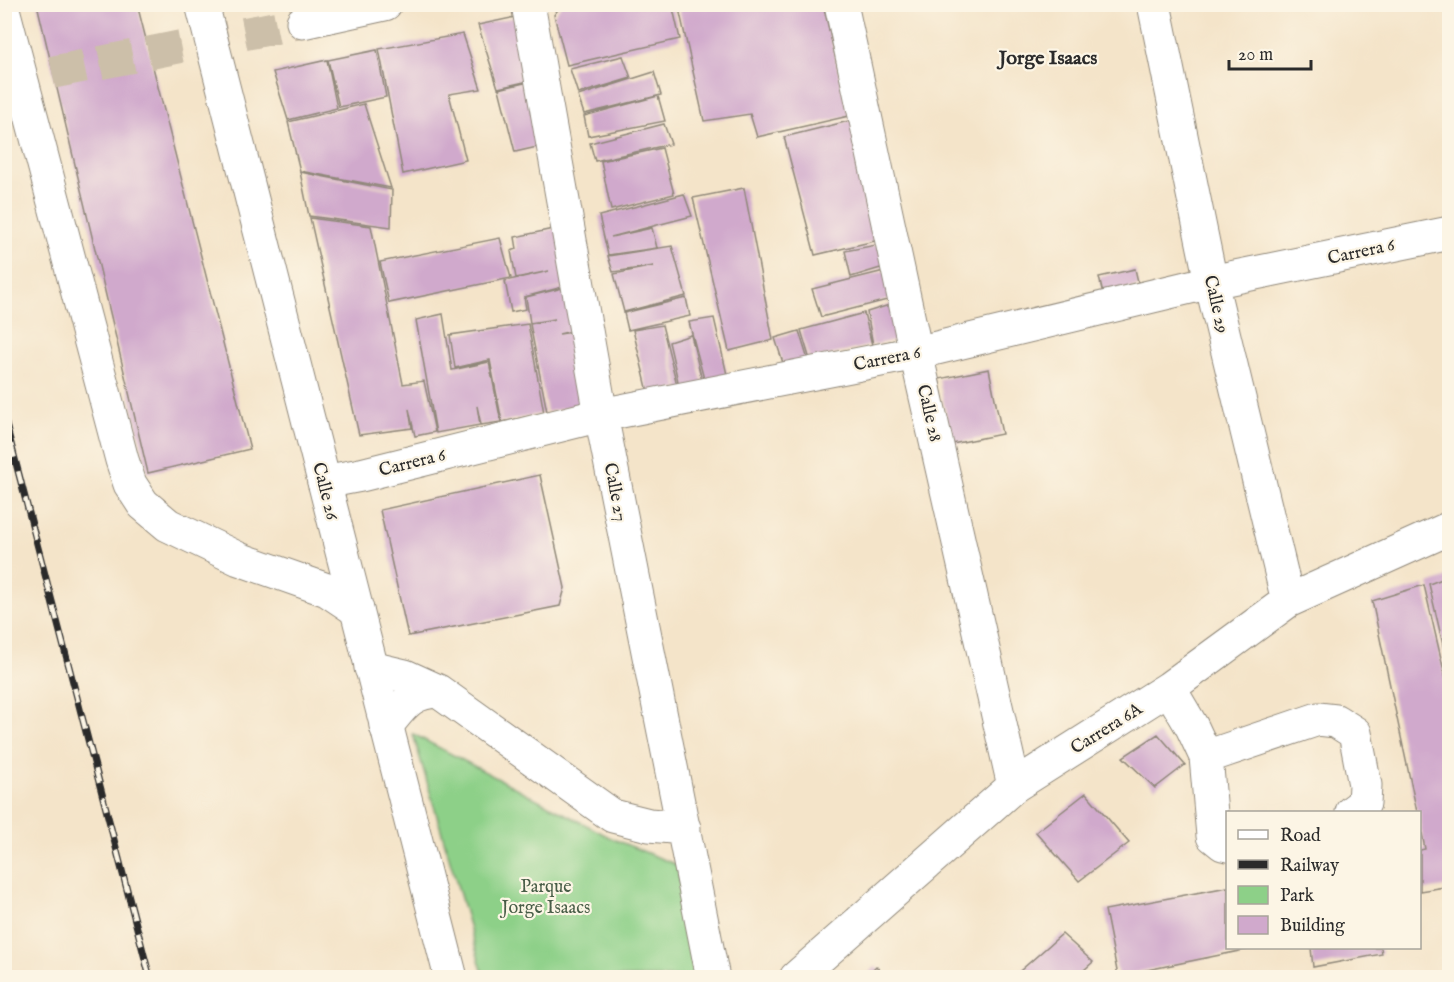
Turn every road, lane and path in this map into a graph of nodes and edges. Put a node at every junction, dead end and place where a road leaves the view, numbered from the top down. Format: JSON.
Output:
{"nodes":[{"id":1,"x":202,"y":4,"type":"edge"},
{"id":2,"x":385,"y":4,"type":"edge"},
{"id":3,"x":528,"y":4,"type":"edge"},
{"id":4,"x":841,"y":4,"type":"edge"},
{"id":5,"x":1154,"y":4,"type":"edge"},
{"id":6,"x":4,"y":13,"type":"edge"},
{"id":7,"x":303,"y":22,"type":"tunnel mouth"},
{"id":8,"x":1449,"y":233,"type":"edge"},
{"id":9,"x":1212,"y":282,"type":"junction"},
{"id":10,"x":916,"y":353,"type":"junction"},
{"id":11,"x":601,"y":414,"type":"junction"},
{"id":12,"x":324,"y":482,"type":"junction"},
{"id":13,"x":1449,"y":528,"type":"edge"},
{"id":14,"x":1288,"y":601,"type":"junction"},
{"id":15,"x":357,"y":610,"type":"junction"},
{"id":16,"x":371,"y":668,"type":"junction"},
{"id":17,"x":1169,"y":688,"type":"junction"},
{"id":18,"x":438,"y":691,"type":"junction"},
{"id":19,"x":386,"y":726,"type":"junction"},
{"id":20,"x":1206,"y":757,"type":"junction"},
{"id":21,"x":1014,"y":786,"type":"junction"},
{"id":22,"x":1354,"y":811,"type":"edge"},
{"id":23,"x":684,"y":828,"type":"junction"},
{"id":24,"x":1226,"y":845,"type":"edge"},
{"id":25,"x":451,"y":978,"type":"edge"},
{"id":26,"x":713,"y":978,"type":"edge"},
{"id":27,"x":796,"y":978,"type":"edge"}],
"edges":[{"from":1,"to":12,"type":"street","name":"Calle 26"},
{"from":2,"to":7,"type":"street"},
{"from":3,"to":11,"type":"street","name":"Calle 27"},
{"from":4,"to":10,"type":"street","name":"Calle 28"},
{"from":5,"to":9,"type":"street","name":"Calle 29"},
{"from":6,"to":15,"type":"street"},
{"from":8,"to":9,"type":"street","name":"Carrera 6"},
{"from":9,"to":10,"type":"street","name":"Carrera 6"},
{"from":9,"to":14,"type":"street","name":"Calle 29"},
{"from":10,"to":11,"type":"street","name":"Carrera 6"},
{"from":10,"to":21,"type":"street","name":"Calle 28"},
{"from":11,"to":12,"type":"street","name":"Carrera 6"},
{"from":11,"to":23,"type":"street","name":"Calle 27"},
{"from":12,"to":15,"type":"street","name":"Calle 26"},
{"from":13,"to":14,"type":"street","name":"Carrera 6A"},
{"from":14,"to":17,"type":"street","name":"Carrera 6A"},
{"from":15,"to":16,"type":"street","name":"Calle 26"},
{"from":16,"to":18,"type":"street"},
{"from":16,"to":19,"type":"street","name":"Calle 26"},
{"from":17,"to":20,"type":"street"},
{"from":17,"to":21,"type":"street","name":"Carrera 6A"},
{"from":18,"to":19,"type":"street"},
{"from":18,"to":23,"type":"street"},
{"from":19,"to":25,"type":"street","name":"Calle 26"},
{"from":20,"to":22,"type":"street"},
{"from":20,"to":24,"type":"street"},
{"from":21,"to":27,"type":"street","name":"Carrera 6A"},
{"from":23,"to":26,"type":"street","name":"Calle 27"}]}
